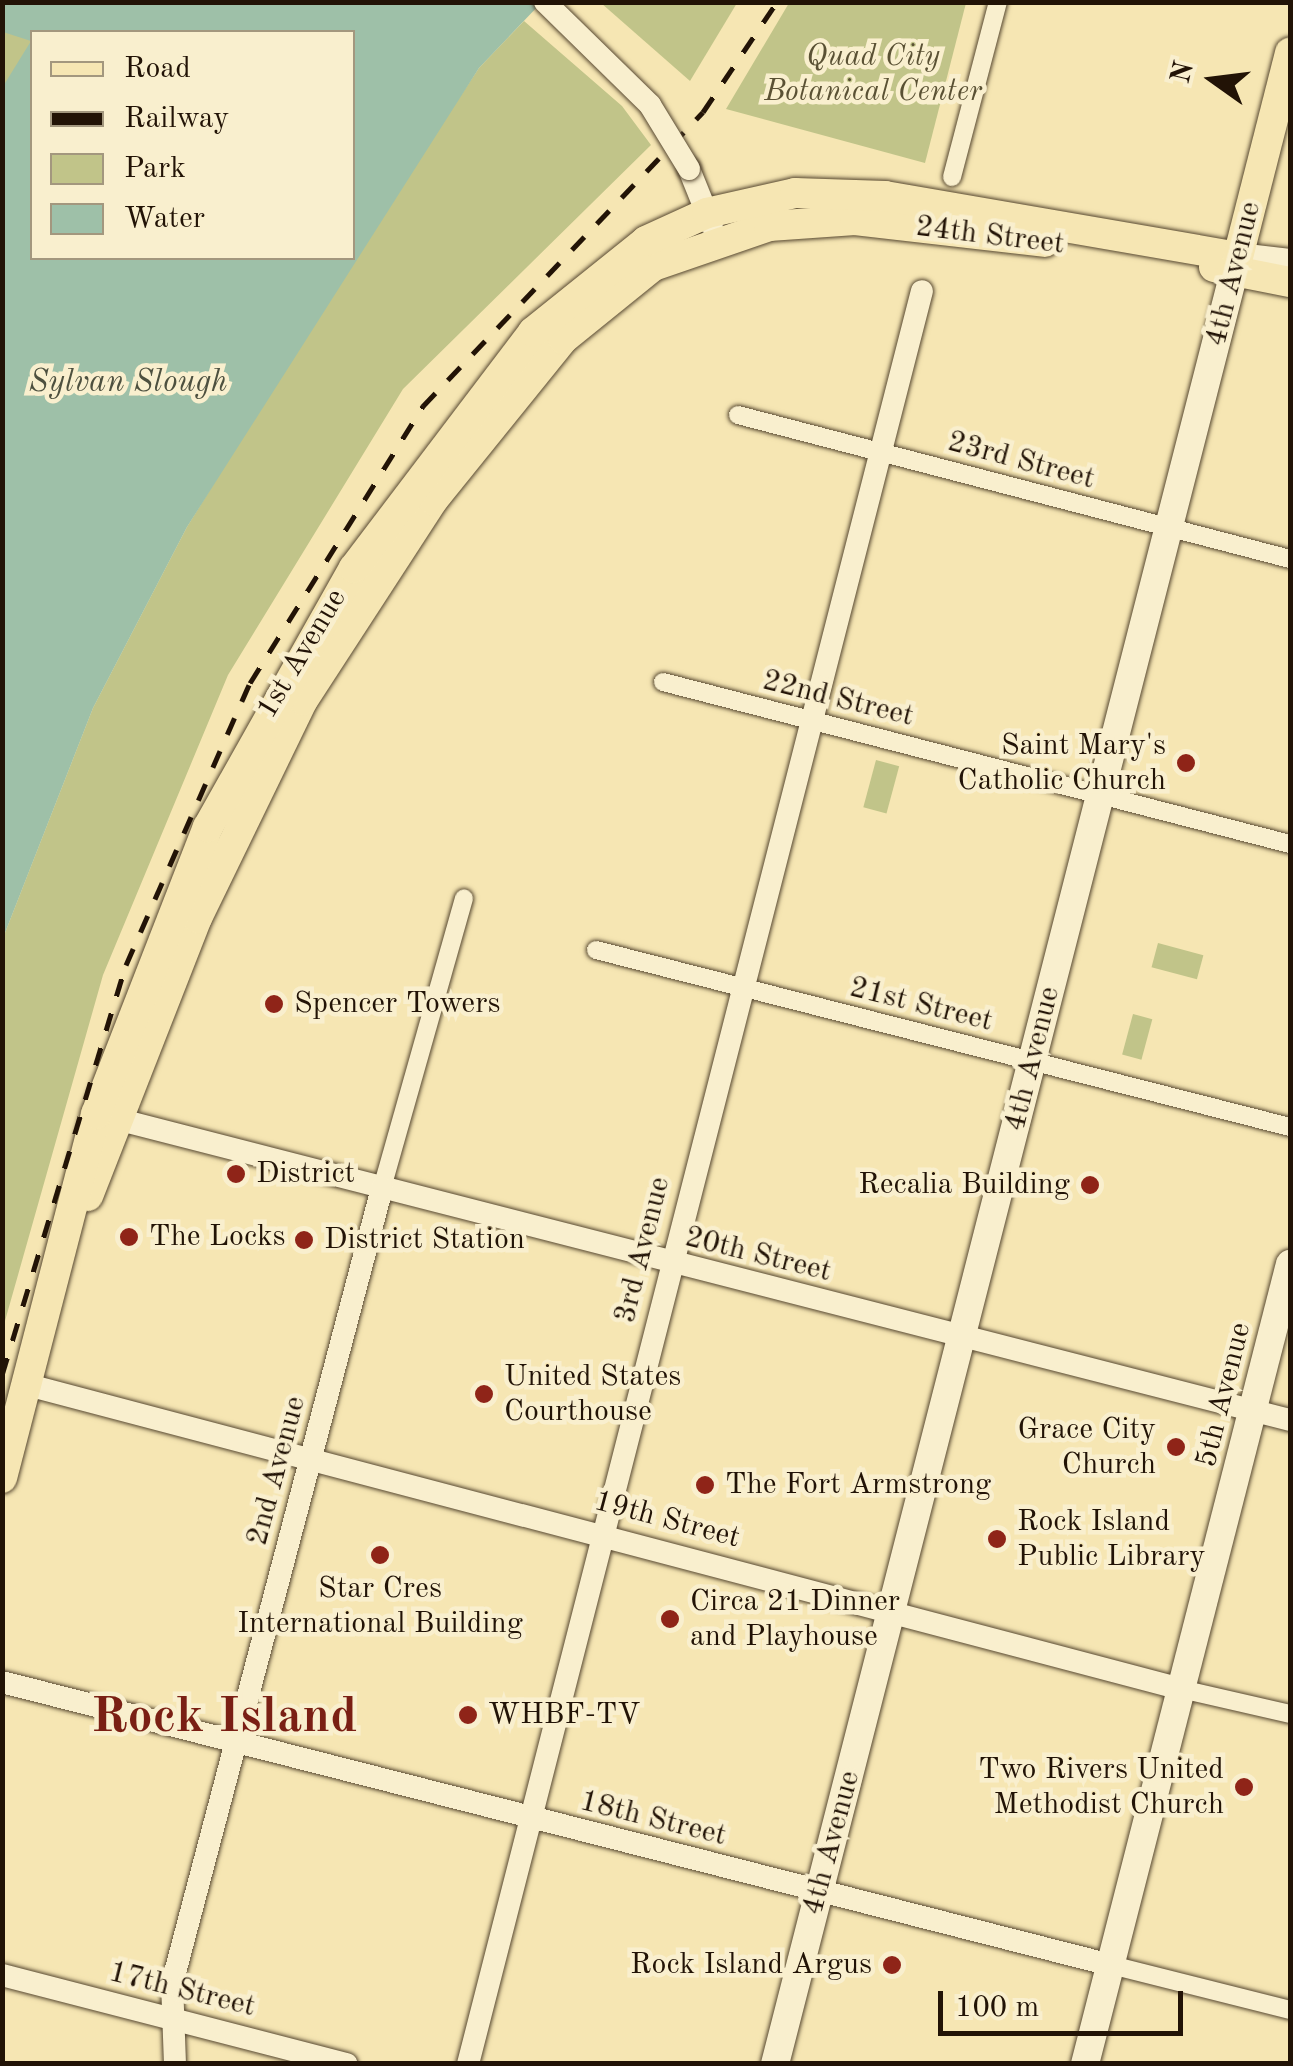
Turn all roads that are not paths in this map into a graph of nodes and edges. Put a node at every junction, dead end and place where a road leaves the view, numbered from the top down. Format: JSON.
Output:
{"nodes":[{"id":1,"x":545,"y":2,"type":"edge"},
{"id":2,"x":998,"y":2,"type":"edge"},
{"id":3,"x":1290,"y":53,"type":"edge"},
{"id":4,"x":952,"y":177,"type":"dead end"},
{"id":5,"x":712,"y":225,"type":"junction"},
{"id":6,"x":1290,"y":263,"type":"edge"},
{"id":7,"x":1237,"y":264,"type":"junction"},
{"id":8,"x":1290,"y":282,"type":"edge"},
{"id":9,"x":922,"y":290,"type":"dead end"},
{"id":10,"x":738,"y":415,"type":"dead end"},
{"id":11,"x":880,"y":452,"type":"junction"},
{"id":12,"x":1169,"y":528,"type":"junction"},
{"id":13,"x":1290,"y":559,"type":"edge"},
{"id":14,"x":663,"y":682,"type":"dead end"},
{"id":15,"x":810,"y":721,"type":"junction"},
{"id":16,"x":1102,"y":796,"type":"junction"},
{"id":17,"x":1290,"y":844,"type":"edge"},
{"id":18,"x":464,"y":898,"type":"dead end"},
{"id":19,"x":596,"y":950,"type":"dead end"},
{"id":20,"x":742,"y":988,"type":"junction"},
{"id":21,"x":1032,"y":1062,"type":"junction"},
{"id":22,"x":108,"y":1117,"type":"junction"},
{"id":23,"x":1290,"y":1127,"type":"edge"},
{"id":24,"x":382,"y":1188,"type":"junction"},
{"id":25,"x":670,"y":1264,"type":"junction"},
{"id":26,"x":1290,"y":1264,"type":"edge"},
{"id":27,"x":962,"y":1337,"type":"junction"},
{"id":28,"x":28,"y":1386,"type":"junction"},
{"id":29,"x":1254,"y":1411,"type":"junction"},
{"id":30,"x":1290,"y":1420,"type":"edge"},
{"id":31,"x":312,"y":1460,"type":"junction"},
{"id":32,"x":2,"y":1478,"type":"edge"},
{"id":33,"x":602,"y":1534,"type":"junction"},
{"id":34,"x":890,"y":1613,"type":"junction"},
{"id":35,"x":2,"y":1682,"type":"edge"},
{"id":36,"x":1182,"y":1689,"type":"junction"},
{"id":37,"x":1290,"y":1714,"type":"edge"},
{"id":38,"x":236,"y":1739,"type":"junction"},
{"id":39,"x":531,"y":1819,"type":"junction"},
{"id":40,"x":819,"y":1892,"type":"junction"},
{"id":41,"x":1110,"y":1964,"type":"junction"},
{"id":42,"x":2,"y":1974,"type":"edge"},
{"id":43,"x":1290,"y":2010,"type":"edge"},
{"id":44,"x":172,"y":2018,"type":"junction"},
{"id":45,"x":175,"y":2064,"type":"edge"},
{"id":46,"x":347,"y":2064,"type":"edge"},
{"id":47,"x":468,"y":2064,"type":"edge"},
{"id":48,"x":775,"y":2064,"type":"edge"},
{"id":49,"x":1085,"y":2064,"type":"edge"}],
"edges":[{"from":1,"to":5,"type":"street","bridge":true},
{"from":2,"to":4,"type":"street"},
{"from":3,"to":7,"type":"main road","name":"4th Avenue"},
{"from":5,"to":7,"type":"main road","name":"24th Street"},
{"from":5,"to":22,"type":"main road","name":"1st Avenue"},
{"from":6,"to":7,"type":"main road","name":"24th Street"},
{"from":7,"to":8,"type":"main road","name":"24th Street"},
{"from":7,"to":12,"type":"main road","name":"4th Avenue"},
{"from":9,"to":11,"type":"street","name":"3rd Avenue"},
{"from":10,"to":11,"type":"street","name":"23rd Street"},
{"from":11,"to":12,"type":"street","name":"23rd Street"},
{"from":11,"to":15,"type":"street","name":"3rd Avenue"},
{"from":12,"to":13,"type":"street","name":"23rd Street"},
{"from":12,"to":16,"type":"main road","name":"4th Avenue"},
{"from":14,"to":15,"type":"street","name":"22nd Street"},
{"from":15,"to":16,"type":"street","name":"22nd Street"},
{"from":15,"to":20,"type":"street","name":"3rd Avenue"},
{"from":16,"to":17,"type":"street","name":"22nd Street"},
{"from":16,"to":21,"type":"main road","name":"4th Avenue"},
{"from":18,"to":24,"type":"street","name":"2nd Avenue"},
{"from":19,"to":20,"type":"street","name":"21st Street"},
{"from":20,"to":21,"type":"street","name":"21st Street"},
{"from":20,"to":25,"type":"street","name":"3rd Avenue"},
{"from":21,"to":23,"type":"street","name":"21st Street"},
{"from":21,"to":27,"type":"main road","name":"4th Avenue"},
{"from":22,"to":24,"type":"street","name":"20th Street"},
{"from":22,"to":28,"type":"main road","name":"1st Avenue"},
{"from":24,"to":25,"type":"street","name":"20th Street"},
{"from":24,"to":31,"type":"street","name":"2nd Avenue"},
{"from":25,"to":27,"type":"street","name":"20th Street"},
{"from":25,"to":33,"type":"street","name":"3rd Avenue"},
{"from":26,"to":29,"type":"main road","name":"5th Avenue"},
{"from":27,"to":29,"type":"street","name":"20th Street"},
{"from":27,"to":34,"type":"main road","name":"4th Avenue"},
{"from":28,"to":31,"type":"street","name":"19th Street"},
{"from":28,"to":32,"type":"main road","name":"1st Avenue"},
{"from":29,"to":30,"type":"street","name":"20th Street"},
{"from":29,"to":36,"type":"main road","name":"5th Avenue"},
{"from":31,"to":33,"type":"street","name":"19th Street"},
{"from":31,"to":38,"type":"street","name":"2nd Avenue"},
{"from":33,"to":34,"type":"street","name":"19th Street"},
{"from":33,"to":39,"type":"street","name":"3rd Avenue"},
{"from":34,"to":36,"type":"street","name":"19th Street"},
{"from":34,"to":40,"type":"main road","name":"4th Avenue"},
{"from":35,"to":38,"type":"street","name":"18th Street"},
{"from":36,"to":37,"type":"street","name":"19th Street"},
{"from":36,"to":41,"type":"main road","name":"5th Avenue"},
{"from":38,"to":39,"type":"street","name":"18th Street"},
{"from":38,"to":44,"type":"street","name":"2nd Avenue"},
{"from":39,"to":40,"type":"street","name":"18th Street"},
{"from":39,"to":47,"type":"street","name":"3rd Avenue"},
{"from":40,"to":41,"type":"street","name":"18th Street"},
{"from":40,"to":48,"type":"main road","name":"4th Avenue"},
{"from":41,"to":43,"type":"street","name":"18th Street"},
{"from":41,"to":49,"type":"main road","name":"5th Avenue"},
{"from":42,"to":44,"type":"street","name":"17th Street"},
{"from":44,"to":45,"type":"street","name":"2nd Avenue"},
{"from":44,"to":46,"type":"street","name":"17th Street"}]}
